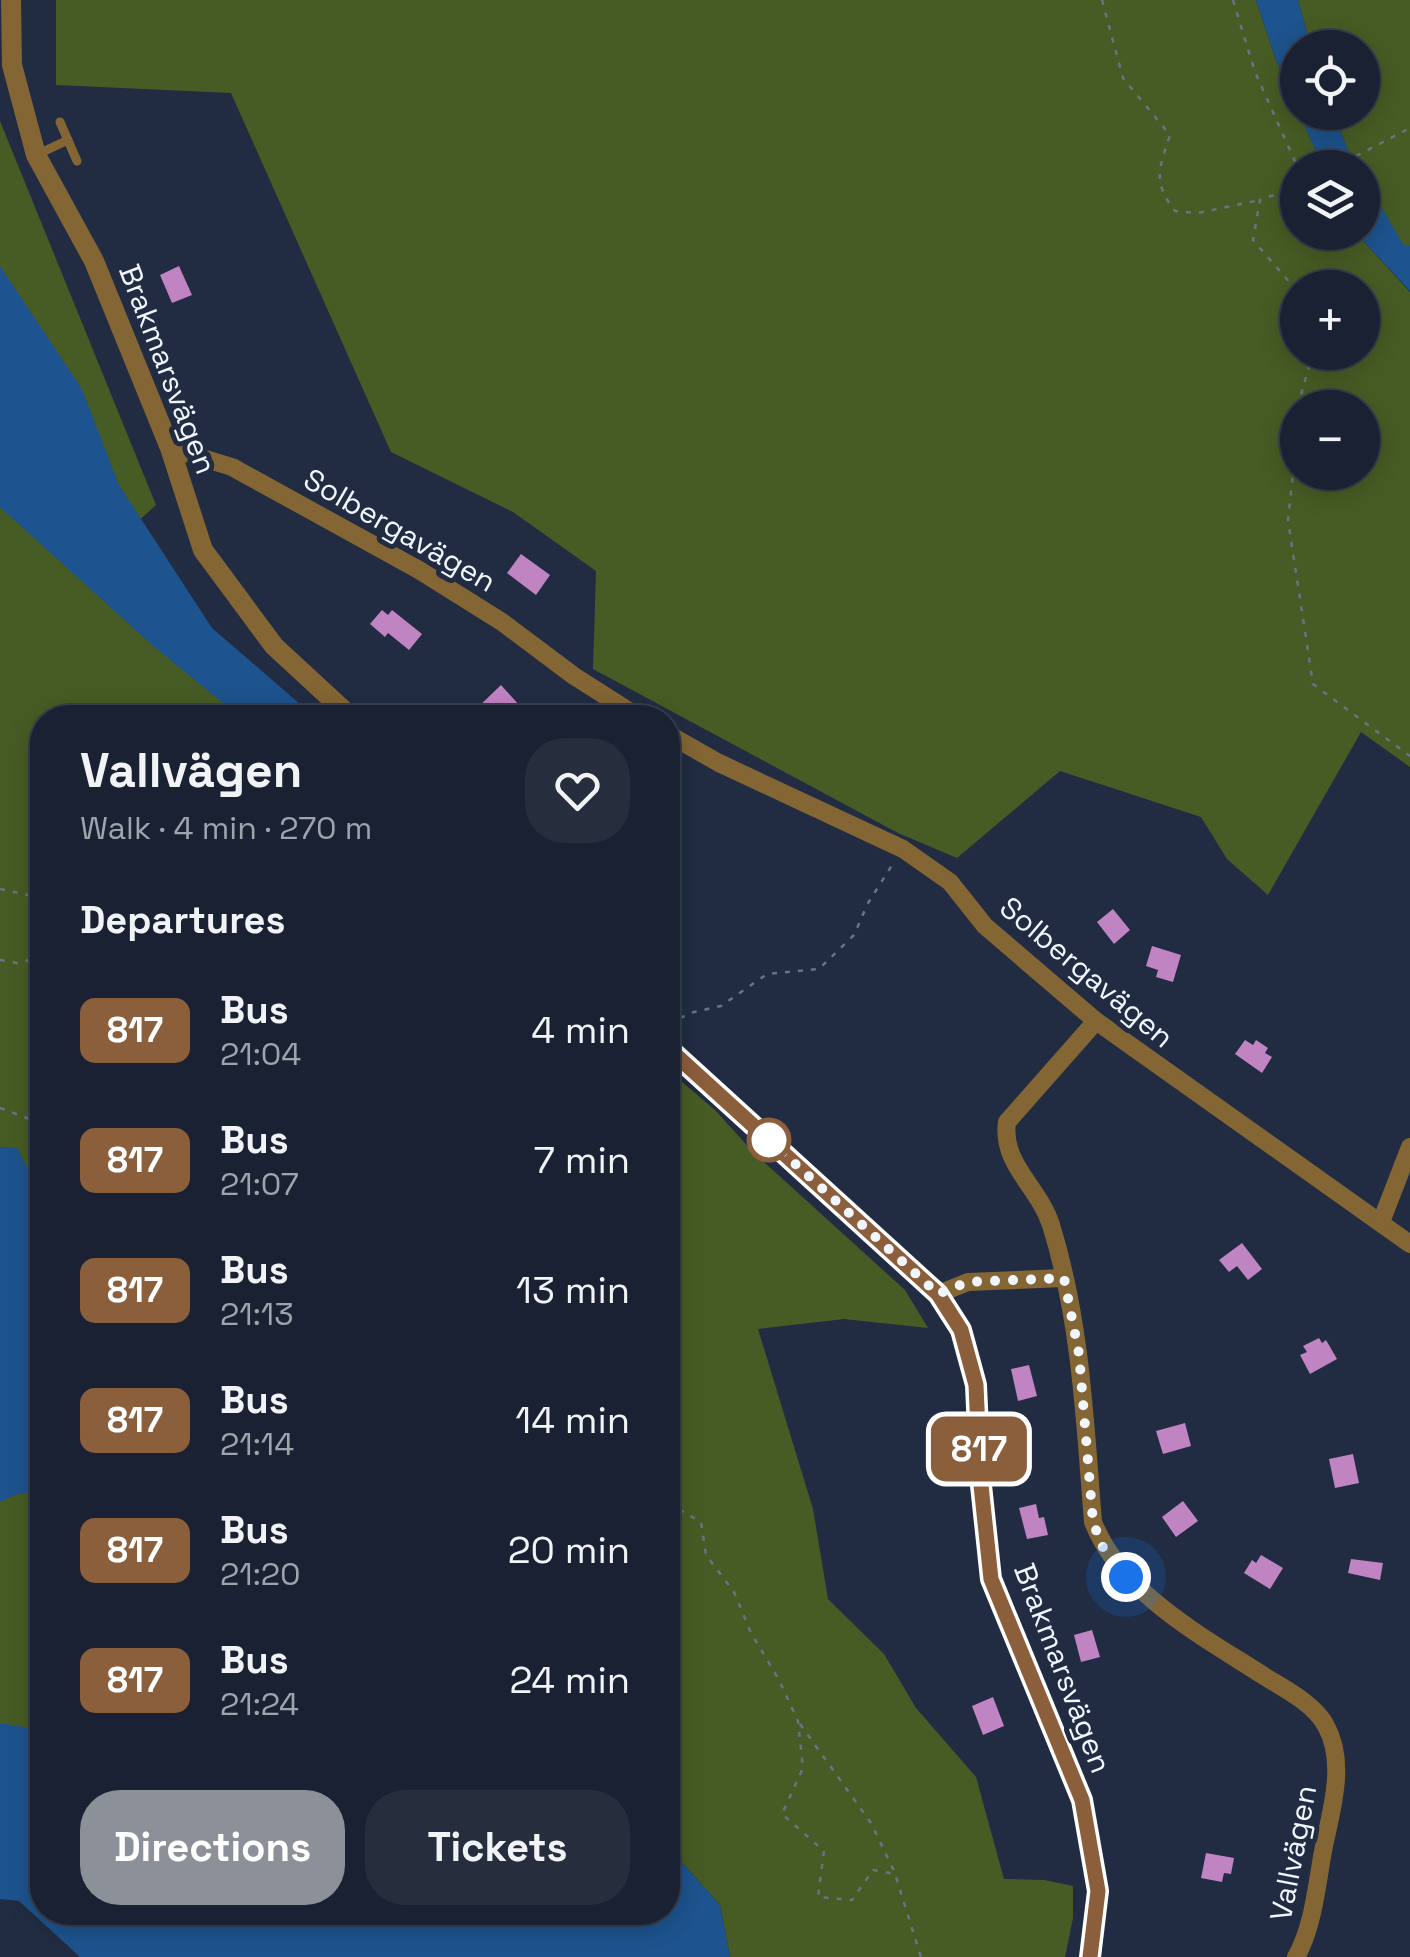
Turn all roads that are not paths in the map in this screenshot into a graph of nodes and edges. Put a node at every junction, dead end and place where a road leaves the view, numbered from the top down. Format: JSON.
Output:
{"nodes":[{"id":1,"x":11,"y":0,"type":"edge"},
{"id":2,"x":60,"y":122,"type":"dead end"},
{"id":3,"x":68,"y":140,"type":"junction"},
{"id":4,"x":36,"y":155,"type":"junction"},
{"id":5,"x":77,"y":161,"type":"dead end"},
{"id":6,"x":170,"y":448,"type":"junction"},
{"id":7,"x":338,"y":705,"type":"edge"},
{"id":8,"x":620,"y":705,"type":"edge"},
{"id":9,"x":680,"y":741,"type":"edge"},
{"id":10,"x":1096,"y":1021,"type":"junction"},
{"id":11,"x":680,"y":1059,"type":"edge"},
{"id":12,"x":1410,"y":1148,"type":"edge"},
{"id":13,"x":1381,"y":1222,"type":"junction"},
{"id":14,"x":1410,"y":1244,"type":"edge"},
{"id":15,"x":1064,"y":1278,"type":"junction"},
{"id":16,"x":938,"y":1294,"type":"junction"},
{"id":17,"x":1090,"y":1957,"type":"edge"},
{"id":18,"x":1296,"y":1957,"type":"edge"}],
"edges":[{"from":1,"to":4,"type":"street","name":"Brakmarsvägen"},
{"from":2,"to":3,"type":"lane"},
{"from":3,"to":4,"type":"lane"},
{"from":3,"to":5,"type":"lane"},
{"from":4,"to":6,"type":"street","name":"Brakmarsvägen"},
{"from":6,"to":7,"type":"street","name":"Brakmarsvägen"},
{"from":6,"to":8,"type":"street","name":"Solbergavägen"},
{"from":9,"to":10,"type":"street","name":"Solbergavägen"},
{"from":10,"to":13,"type":"street","name":"Solbergavägen"},
{"from":10,"to":15,"type":"street","name":"Vallvägen"},
{"from":11,"to":16,"type":"street","name":"Brakmarsvägen"},
{"from":12,"to":13,"type":"street"},
{"from":13,"to":14,"type":"street","name":"Solbergavägen"},
{"from":15,"to":16,"type":"street"},
{"from":15,"to":18,"type":"street","name":"Vallvägen"},
{"from":16,"to":17,"type":"street","name":"Brakmarsvägen"}]}
